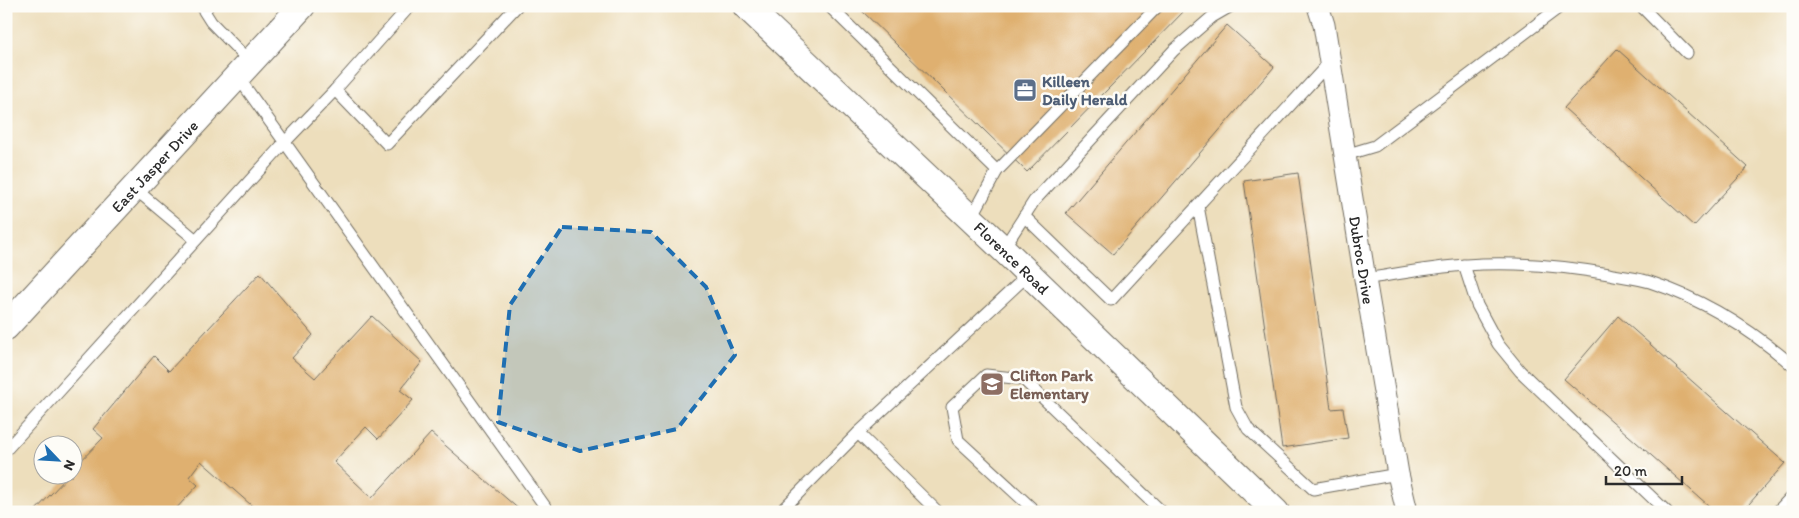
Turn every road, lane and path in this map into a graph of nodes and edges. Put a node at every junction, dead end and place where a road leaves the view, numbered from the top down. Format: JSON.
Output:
{"nodes":[{"id":1,"x":208,"y":6,"type":"edge"},
{"id":2,"x":302,"y":6,"type":"edge"},
{"id":3,"x":410,"y":6,"type":"edge"},
{"id":4,"x":517,"y":6,"type":"edge"},
{"id":5,"x":746,"y":6,"type":"edge"},
{"id":6,"x":829,"y":6,"type":"edge"},
{"id":7,"x":1158,"y":6,"type":"edge"},
{"id":8,"x":1231,"y":6,"type":"edge"},
{"id":9,"x":1318,"y":6,"type":"edge"},
{"id":10,"x":1561,"y":6,"type":"edge"},
{"id":11,"x":1641,"y":6,"type":"edge"},
{"id":12,"x":1687,"y":53,"type":"dead end"},
{"id":13,"x":1330,"y":62,"type":"junction"},
{"id":14,"x":244,"y":70,"type":"junction"},
{"id":15,"x":335,"y":90,"type":"junction"},
{"id":16,"x":284,"y":143,"type":"junction"},
{"id":17,"x":1345,"y":155,"type":"junction"},
{"id":18,"x":997,"y":171,"type":"junction"},
{"id":19,"x":134,"y":188,"type":"junction"},
{"id":20,"x":1198,"y":206,"type":"junction"},
{"id":21,"x":1024,"y":216,"type":"junction"},
{"id":22,"x":971,"y":219,"type":"junction"},
{"id":23,"x":196,"y":240,"type":"junction"},
{"id":24,"x":1003,"y":249,"type":"junction"},
{"id":25,"x":1464,"y":265,"type":"junction"},
{"id":26,"x":1029,"y":274,"type":"junction"},
{"id":27,"x":1365,"y":279,"type":"junction"},
{"id":28,"x":6,"y":327,"type":"edge"},
{"id":29,"x":1793,"y":366,"type":"edge"},
{"id":30,"x":858,"y":433,"type":"junction"},
{"id":31,"x":6,"y":450,"type":"edge"},
{"id":32,"x":1398,"y":474,"type":"junction"},
{"id":33,"x":1793,"y":495,"type":"edge"},
{"id":34,"x":549,"y":512,"type":"edge"},
{"id":35,"x":780,"y":512,"type":"edge"},
{"id":36,"x":938,"y":512,"type":"edge"},
{"id":37,"x":1036,"y":512,"type":"edge"},
{"id":38,"x":1162,"y":512,"type":"edge"},
{"id":39,"x":1276,"y":512,"type":"edge"},
{"id":40,"x":1407,"y":512,"type":"edge"},
{"id":41,"x":1667,"y":512,"type":"edge"},
{"id":42,"x":1777,"y":512,"type":"edge"}],
"edges":[{"from":1,"to":14,"type":"lane"},
{"from":2,"to":14,"type":"street","name":"East Jasper Drive"},
{"from":3,"to":15,"type":"lane"},
{"from":4,"to":15,"type":"lane"},
{"from":5,"to":22,"type":"street","name":"Florence Road"},
{"from":6,"to":18,"type":"lane"},
{"from":7,"to":18,"type":"lane"},
{"from":8,"to":21,"type":"lane"},
{"from":9,"to":13,"type":"street","name":"Dubroc Drive"},
{"from":10,"to":17,"type":"lane"},
{"from":11,"to":12,"type":"lane"},
{"from":13,"to":17,"type":"street","name":"Dubroc Drive"},
{"from":13,"to":20,"type":"lane"},
{"from":14,"to":16,"type":"lane"},
{"from":14,"to":19,"type":"street","name":"East Jasper Drive"},
{"from":15,"to":16,"type":"lane"},
{"from":16,"to":23,"type":"lane"},
{"from":16,"to":34,"type":"lane"},
{"from":17,"to":27,"type":"street","name":"Dubroc Drive"},
{"from":18,"to":22,"type":"lane"},
{"from":19,"to":23,"type":"lane"},
{"from":19,"to":28,"type":"street","name":"East Jasper Drive"},
{"from":20,"to":21,"type":"lane"},
{"from":20,"to":32,"type":"lane"},
{"from":21,"to":24,"type":"lane"},
{"from":22,"to":24,"type":"street","name":"Florence Road"},
{"from":23,"to":31,"type":"lane"},
{"from":24,"to":26,"type":"street","name":"Florence Road"},
{"from":25,"to":27,"type":"lane"},
{"from":25,"to":29,"type":"lane"},
{"from":25,"to":41,"type":"lane"},
{"from":26,"to":30,"type":"lane"},
{"from":26,"to":39,"type":"street","name":"Florence Road"},
{"from":27,"to":32,"type":"street","name":"Dubroc Drive"},
{"from":30,"to":35,"type":"lane"},
{"from":30,"to":36,"type":"lane"},
{"from":32,"to":40,"type":"street","name":"Dubroc Drive"},
{"from":33,"to":42,"type":"lane"},
{"from":37,"to":38,"type":"lane"}]}
